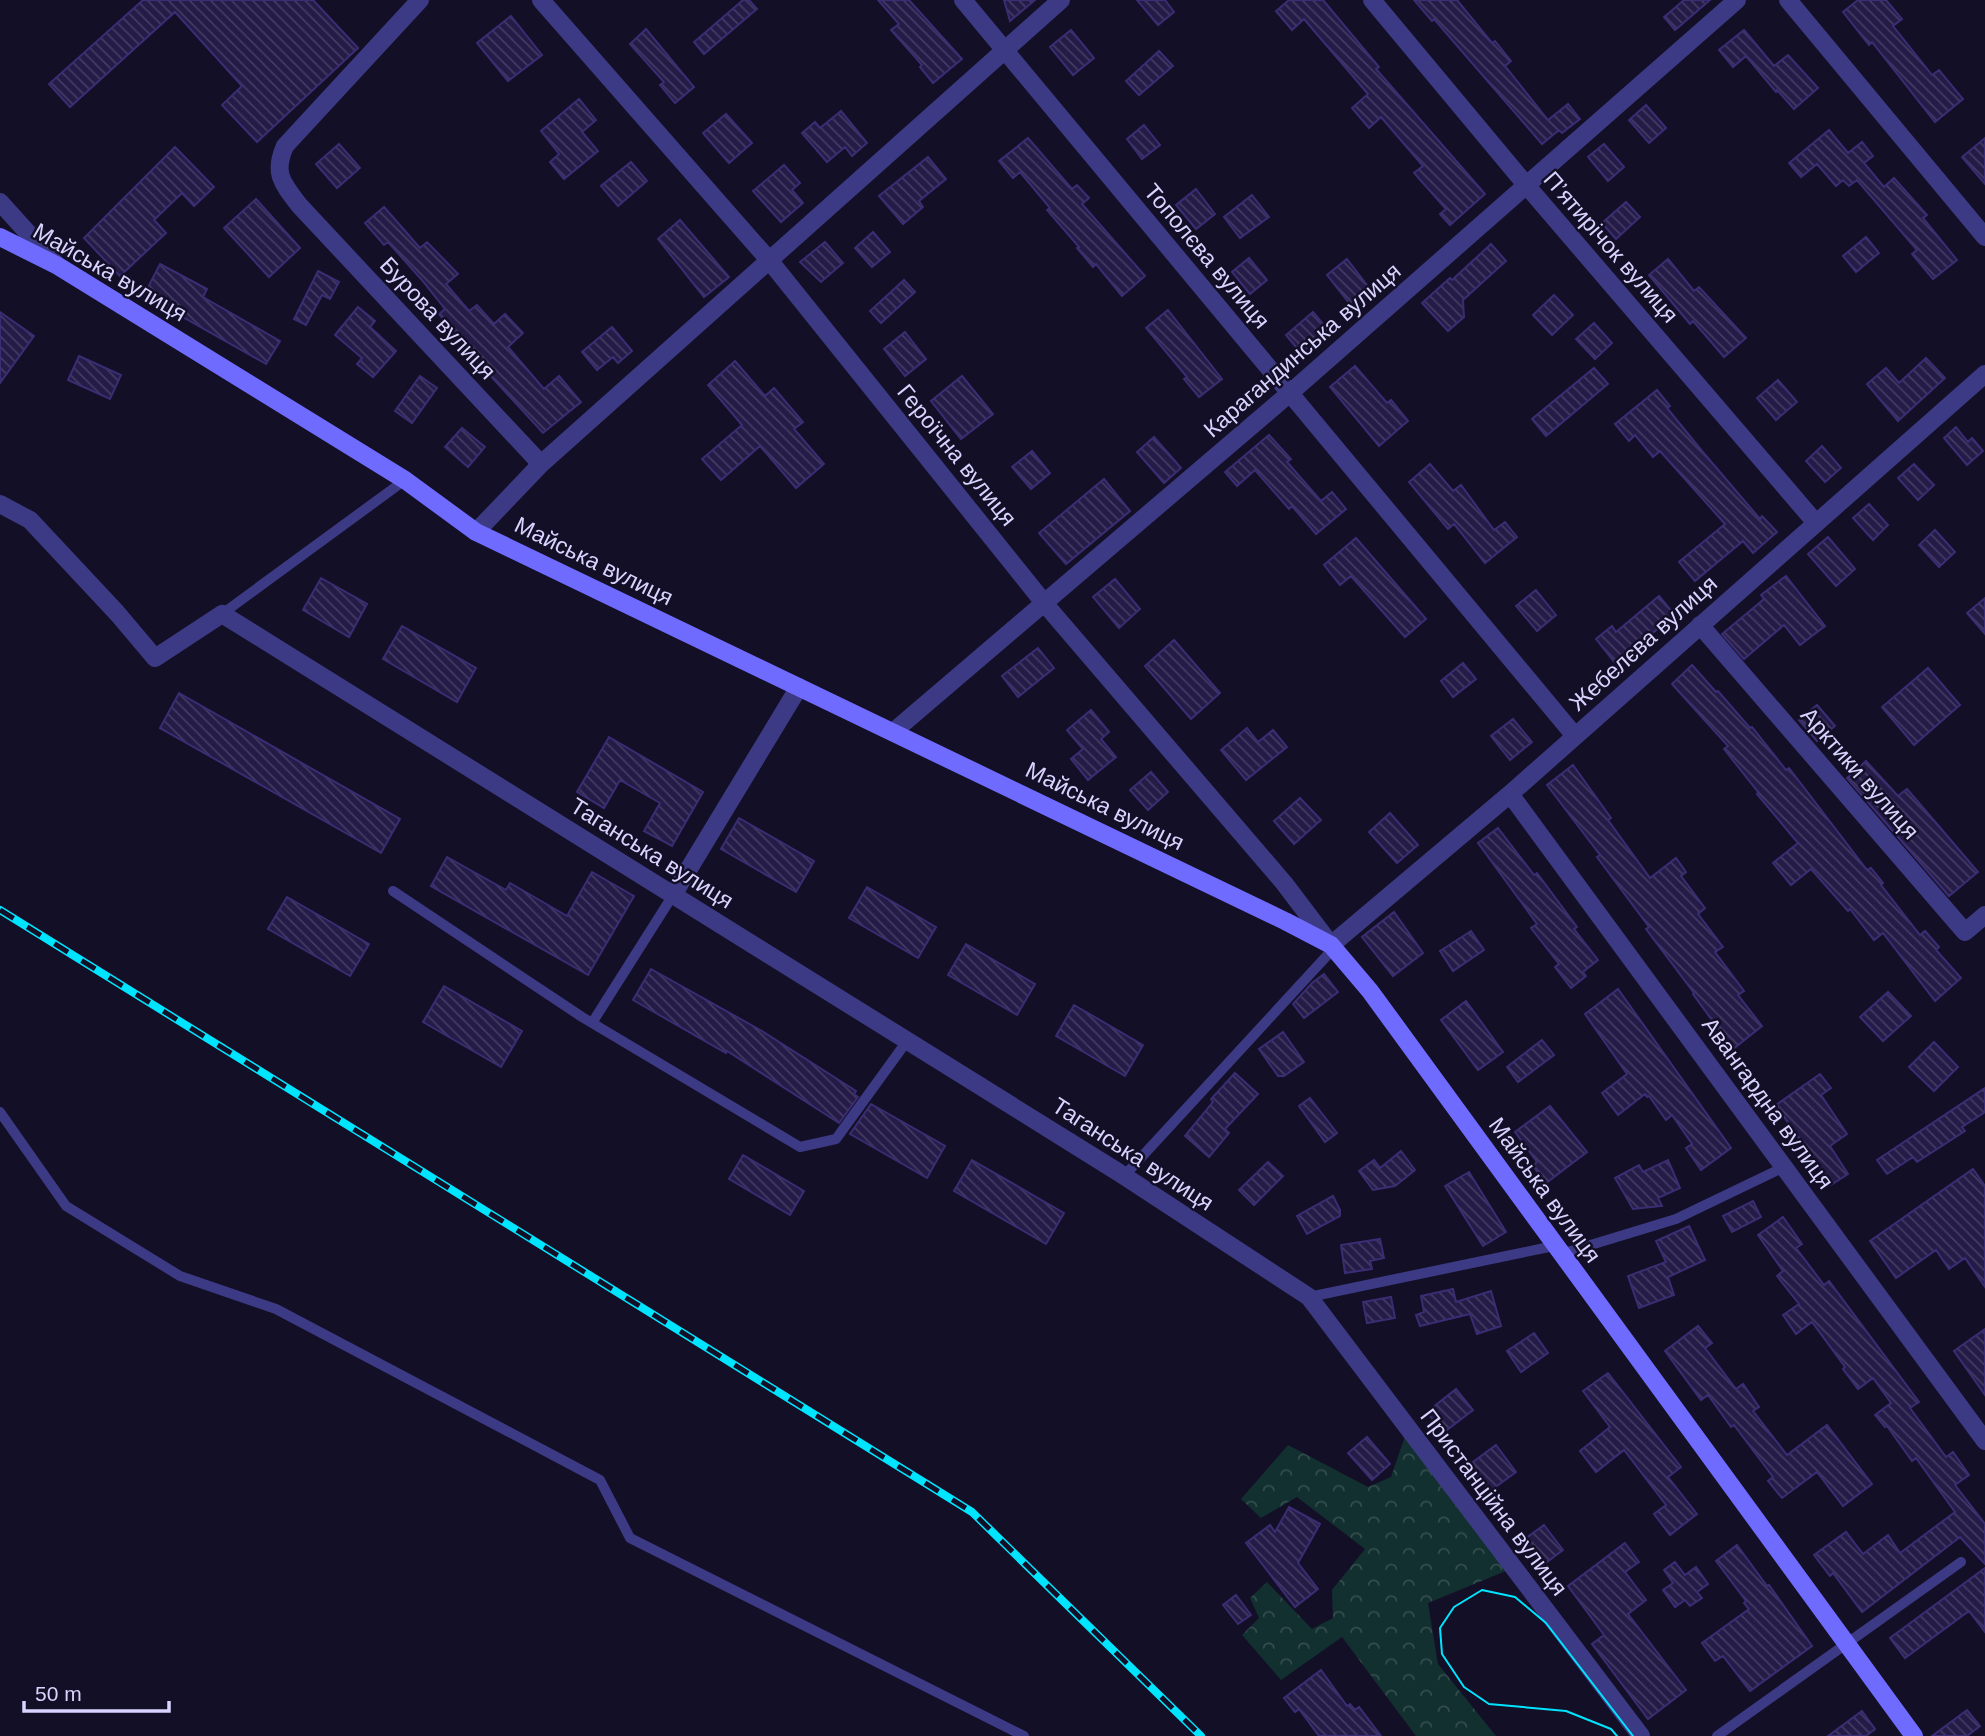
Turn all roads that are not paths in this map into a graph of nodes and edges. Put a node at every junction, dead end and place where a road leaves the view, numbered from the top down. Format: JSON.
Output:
{"nodes":[{"id":1,"x":420,"y":0,"type":"edge"},
{"id":2,"x":541,"y":0,"type":"edge"},
{"id":3,"x":963,"y":0,"type":"edge"},
{"id":4,"x":1060,"y":0,"type":"edge"},
{"id":5,"x":1372,"y":0,"type":"edge"},
{"id":6,"x":1737,"y":0,"type":"edge"},
{"id":7,"x":1788,"y":0,"type":"edge"},
{"id":8,"x":1004,"y":50,"type":"junction"},
{"id":9,"x":1527,"y":186,"type":"junction"},
{"id":10,"x":0,"y":202,"type":"edge"},
{"id":11,"x":0,"y":237,"type":"edge"},
{"id":12,"x":1985,"y":237,"type":"edge"},
{"id":13,"x":769,"y":260,"type":"junction"},
{"id":14,"x":58,"y":266,"type":"junction"},
{"id":15,"x":1985,"y":374,"type":"edge"},
{"id":16,"x":1290,"y":393,"type":"junction"},
{"id":17,"x":541,"y":464,"type":"junction"},
{"id":18,"x":405,"y":480,"type":"junction"},
{"id":19,"x":0,"y":504,"type":"edge"},
{"id":20,"x":1816,"y":523,"type":"junction"},
{"id":21,"x":476,"y":532,"type":"junction"},
{"id":22,"x":1045,"y":604,"type":"junction"},
{"id":23,"x":222,"y":614,"type":"junction"},
{"id":24,"x":1700,"y":625,"type":"junction"},
{"id":25,"x":799,"y":687,"type":"junction"},
{"id":26,"x":893,"y":732,"type":"junction"},
{"id":27,"x":1575,"y":736,"type":"junction"},
{"id":28,"x":1510,"y":794,"type":"junction"},
{"id":29,"x":393,"y":891,"type":"dead end"},
{"id":30,"x":673,"y":895,"type":"junction"},
{"id":31,"x":1985,"y":915,"type":"edge"},
{"id":32,"x":1332,"y":947,"type":"junction"},
{"id":33,"x":592,"y":1023,"type":"junction"},
{"id":34,"x":907,"y":1041,"type":"junction"},
{"id":35,"x":0,"y":1112,"type":"edge"},
{"id":36,"x":1784,"y":1167,"type":"junction"},
{"id":37,"x":1124,"y":1176,"type":"junction"},
{"id":38,"x":1558,"y":1250,"type":"junction"},
{"id":39,"x":1308,"y":1297,"type":"junction"},
{"id":40,"x":1985,"y":1441,"type":"edge"},
{"id":41,"x":1961,"y":1562,"type":"dead end"},
{"id":42,"x":1846,"y":1644,"type":"junction"},
{"id":43,"x":1024,"y":1736,"type":"edge"},
{"id":44,"x":1641,"y":1736,"type":"edge"},
{"id":45,"x":1717,"y":1736,"type":"edge"},
{"id":46,"x":1914,"y":1736,"type":"edge"}],
"edges":[{"from":1,"to":17,"type":"street","name":"Бурова вулиця"},
{"from":2,"to":13,"type":"street","name":"Героїчна вулиця"},
{"from":3,"to":8,"type":"street","name":"Тополєва вулиця"},
{"from":4,"to":8,"type":"street"},
{"from":5,"to":9,"type":"street","name":"П’ятирічок вулиця"},
{"from":6,"to":9,"type":"street","name":"Карагандинська вулиця"},
{"from":7,"to":12,"type":"street"},
{"from":8,"to":13,"type":"street"},
{"from":8,"to":16,"type":"street","name":"Тополєва вулиця"},
{"from":9,"to":16,"type":"street","name":"Карагандинська вулиця"},
{"from":9,"to":20,"type":"street","name":"П’ятирічок вулиця"},
{"from":10,"to":14,"type":"street"},
{"from":11,"to":14,"type":"street","name":"Майська вулиця"},
{"from":13,"to":17,"type":"street"},
{"from":13,"to":22,"type":"street","name":"Героїчна вулиця"},
{"from":14,"to":18,"type":"street","name":"Майська вулиця"},
{"from":15,"to":20,"type":"street","name":"Жебелєва вулиця"},
{"from":16,"to":22,"type":"street","name":"Карагандинська вулиця"},
{"from":16,"to":27,"type":"street","name":"Тополєва вулиця"},
{"from":17,"to":21,"type":"street"},
{"from":18,"to":21,"type":"street","name":"Майська вулиця"},
{"from":18,"to":23,"type":"lane"},
{"from":19,"to":23,"type":"street"},
{"from":20,"to":24,"type":"street","name":"Жебелєва вулиця"},
{"from":21,"to":25,"type":"street","name":"Майська вулиця"},
{"from":22,"to":26,"type":"street","name":"Карагандинська вулиця"},
{"from":22,"to":32,"type":"street","name":"Героїчна вулиця"},
{"from":23,"to":30,"type":"street","name":"Таганська вулиця"},
{"from":24,"to":27,"type":"street","name":"Жебелєва вулиця"},
{"from":24,"to":31,"type":"street","name":"Арктики вулиця"},
{"from":25,"to":26,"type":"street","name":"Майська вулиця"},
{"from":25,"to":30,"type":"street"},
{"from":26,"to":32,"type":"street","name":"Майська вулиця"},
{"from":27,"to":28,"type":"street","name":"Жебелєва вулиця"},
{"from":28,"to":32,"type":"street","name":"Жебелєва вулиця"},
{"from":28,"to":36,"type":"street","name":"Авангардна вулиця"},
{"from":29,"to":33,"type":"lane"},
{"from":30,"to":33,"type":"lane"},
{"from":30,"to":34,"type":"street","name":"Таганська вулиця"},
{"from":32,"to":37,"type":"lane"},
{"from":32,"to":38,"type":"street","name":"Майська вулиця"},
{"from":33,"to":34,"type":"lane"},
{"from":34,"to":37,"type":"street","name":"Таганська вулиця"},
{"from":35,"to":43,"type":"lane"},
{"from":36,"to":38,"type":"lane"},
{"from":36,"to":40,"type":"street","name":"Авангардна вулиця"},
{"from":37,"to":39,"type":"street","name":"Таганська вулиця"},
{"from":38,"to":39,"type":"lane"},
{"from":38,"to":42,"type":"street","name":"Майська вулиця"},
{"from":39,"to":44,"type":"street","name":"Пристанційна вулиця"},
{"from":41,"to":42,"type":"lane"},
{"from":42,"to":45,"type":"lane"},
{"from":42,"to":46,"type":"street","name":"Майська вулиця"}]}
